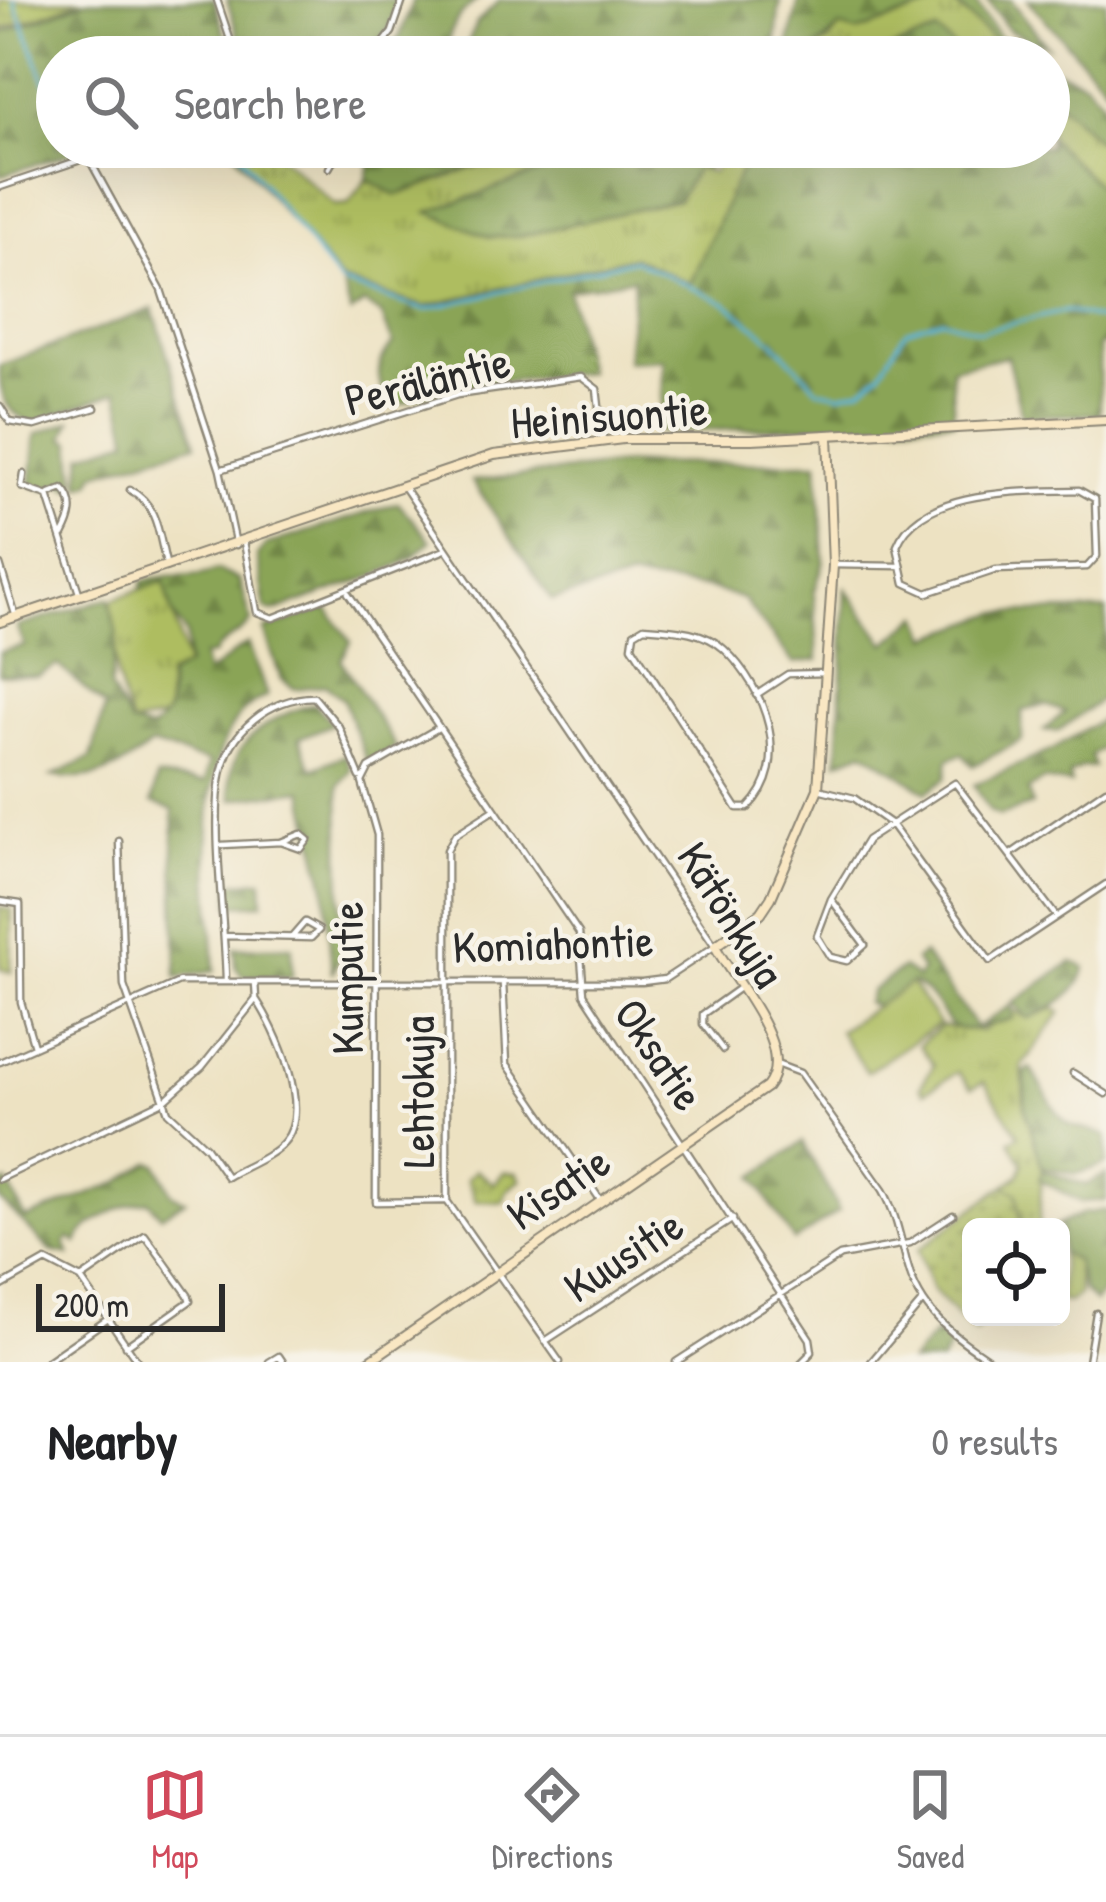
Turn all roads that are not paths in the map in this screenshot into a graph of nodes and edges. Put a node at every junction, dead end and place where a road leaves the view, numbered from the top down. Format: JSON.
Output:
{"nodes":[{"id":1,"x":217,"y":0,"type":"edge"},
{"id":2,"x":403,"y":0,"type":"edge"},
{"id":3,"x":229,"y":36,"type":"edge"},
{"id":4,"x":389,"y":36,"type":"edge"},
{"id":5,"x":56,"y":168,"type":"edge"},
{"id":6,"x":94,"y":168,"type":"edge"},
{"id":7,"x":0,"y":187,"type":"edge"},
{"id":8,"x":0,"y":406,"type":"edge"},
{"id":9,"x":95,"y":408,"type":"dead end"},
{"id":10,"x":1106,"y":421,"type":"edge"},
{"id":11,"x":828,"y":435,"type":"junction"},
{"id":12,"x":603,"y":441,"type":"junction"},
{"id":13,"x":220,"y":470,"type":"junction"},
{"id":14,"x":24,"y":474,"type":"dead end"},
{"id":15,"x":405,"y":488,"type":"junction"},
{"id":16,"x":130,"y":490,"type":"dead end"},
{"id":17,"x":48,"y":496,"type":"junction"},
{"id":18,"x":64,"y":535,"type":"junction"},
{"id":19,"x":240,"y":543,"type":"junction"},
{"id":20,"x":445,"y":550,"type":"junction"},
{"id":21,"x":0,"y":565,"type":"edge"},
{"id":22,"x":833,"y":565,"type":"junction"},
{"id":23,"x":898,"y":566,"type":"junction"},
{"id":24,"x":167,"y":567,"type":"junction"},
{"id":25,"x":348,"y":593,"type":"junction"},
{"id":26,"x":80,"y":596,"type":"junction"},
{"id":27,"x":16,"y":616,"type":"junction"},
{"id":28,"x":0,"y":622,"type":"edge"},
{"id":29,"x":826,"y":673,"type":"junction"},
{"id":30,"x":756,"y":695,"type":"junction"},
{"id":31,"x":438,"y":728,"type":"junction"},
{"id":32,"x":362,"y":782,"type":"junction"},
{"id":33,"x":818,"y":789,"type":"junction"},
{"id":34,"x":1106,"y":789,"type":"edge"},
{"id":35,"x":494,"y":810,"type":"junction"},
{"id":36,"x":891,"y":824,"type":"junction"},
{"id":37,"x":119,"y":841,"type":"dead end"},
{"id":38,"x":281,"y":842,"type":"dead end"},
{"id":39,"x":222,"y":845,"type":"junction"},
{"id":40,"x":1012,"y":854,"type":"junction"},
{"id":41,"x":1106,"y":884,"type":"edge"},
{"id":42,"x":831,"y":899,"type":"junction"},
{"id":43,"x":0,"y":902,"type":"edge"},
{"id":44,"x":1056,"y":916,"type":"junction"},
{"id":45,"x":226,"y":937,"type":"junction"},
{"id":46,"x":292,"y":937,"type":"dead end"},
{"id":47,"x":715,"y":946,"type":"junction"},
{"id":48,"x":226,"y":982,"type":"junction"},
{"id":49,"x":255,"y":982,"type":"junction"},
{"id":50,"x":376,"y":982,"type":"junction"},
{"id":51,"x":446,"y":982,"type":"junction"},
{"id":52,"x":503,"y":982,"type":"junction"},
{"id":53,"x":582,"y":982,"type":"junction"},
{"id":54,"x":738,"y":989,"type":"junction"},
{"id":55,"x":256,"y":999,"type":"junction"},
{"id":56,"x":129,"y":1001,"type":"junction"},
{"id":57,"x":34,"y":1046,"type":"junction"},
{"id":58,"x":723,"y":1050,"type":"dead end"},
{"id":59,"x":0,"y":1062,"type":"edge"},
{"id":60,"x":779,"y":1065,"type":"junction"},
{"id":61,"x":1073,"y":1072,"type":"dead end"},
{"id":62,"x":1106,"y":1094,"type":"edge"},
{"id":63,"x":164,"y":1100,"type":"junction"},
{"id":64,"x":683,"y":1143,"type":"junction"},
{"id":65,"x":0,"y":1179,"type":"edge"},
{"id":66,"x":599,"y":1198,"type":"junction"},
{"id":67,"x":447,"y":1201,"type":"junction"},
{"id":68,"x":952,"y":1215,"type":"dead end"},
{"id":69,"x":734,"y":1219,"type":"junction"},
{"id":70,"x":903,"y":1245,"type":"junction"},
{"id":71,"x":495,"y":1270,"type":"junction"},
{"id":72,"x":81,"y":1279,"type":"junction"},
{"id":73,"x":0,"y":1287,"type":"edge"},
{"id":74,"x":780,"y":1295,"type":"junction"},
{"id":75,"x":922,"y":1302,"type":"junction"},
{"id":76,"x":1096,"y":1313,"type":"dead end"},
{"id":77,"x":108,"y":1319,"type":"junction"},
{"id":78,"x":546,"y":1341,"type":"junction"},
{"id":79,"x":126,"y":1346,"type":"junction"},
{"id":80,"x":382,"y":1358,"type":"edge"},
{"id":81,"x":46,"y":1362,"type":"edge"},
{"id":82,"x":138,"y":1362,"type":"edge"},
{"id":83,"x":269,"y":1362,"type":"edge"},
{"id":84,"x":284,"y":1362,"type":"edge"},
{"id":85,"x":368,"y":1362,"type":"edge"},
{"id":86,"x":560,"y":1362,"type":"edge"},
{"id":87,"x":676,"y":1362,"type":"edge"},
{"id":88,"x":802,"y":1362,"type":"edge"},
{"id":89,"x":871,"y":1362,"type":"edge"},
{"id":90,"x":993,"y":1362,"type":"edge"},
{"id":91,"x":1088,"y":1362,"type":"edge"}],
"edges":[{"from":1,"to":3,"type":"street"},
{"from":2,"to":4,"type":"street"},
{"from":5,"to":7,"type":"street"},
{"from":6,"to":13,"type":"street"},
{"from":8,"to":9,"type":"street"},
{"from":10,"to":11,"type":"street","name":"Heinisuontie"},
{"from":11,"to":12,"type":"street","name":"Heinisuontie"},
{"from":11,"to":22,"type":"street","name":"Komiahontie"},
{"from":12,"to":13,"type":"street","name":"Peräläntie"},
{"from":12,"to":15,"type":"street","name":"Heinisuontie"},
{"from":13,"to":19,"type":"street"},
{"from":14,"to":17,"type":"street"},
{"from":15,"to":19,"type":"street","name":"Heinisuontie"},
{"from":15,"to":20,"type":"street","name":"Kätönkuja"},
{"from":16,"to":24,"type":"street"},
{"from":17,"to":18,"type":"street"},
{"from":17,"to":18,"type":"street"},
{"from":18,"to":26,"type":"street"},
{"from":19,"to":24,"type":"street","name":"Heinisuontie"},
{"from":19,"to":25,"type":"street"},
{"from":20,"to":25,"type":"street"},
{"from":20,"to":47,"type":"street","name":"Kätönkuja"},
{"from":21,"to":27,"type":"street"},
{"from":22,"to":23,"type":"street"},
{"from":22,"to":29,"type":"street","name":"Komiahontie"},
{"from":23,"to":23,"type":"street"},
{"from":24,"to":26,"type":"street","name":"Heinisuontie"},
{"from":25,"to":31,"type":"street","name":"Oksatie"},
{"from":26,"to":27,"type":"street","name":"Heinisuontie"},
{"from":27,"to":28,"type":"street","name":"Heinisuontie"},
{"from":29,"to":30,"type":"street"},
{"from":29,"to":33,"type":"street","name":"Komiahontie"},
{"from":30,"to":30,"type":"street"},
{"from":31,"to":32,"type":"street"},
{"from":31,"to":35,"type":"street","name":"Oksatie"},
{"from":32,"to":39,"type":"street","name":"Kumputie"},
{"from":32,"to":50,"type":"street","name":"Kumputie"},
{"from":33,"to":36,"type":"street"},
{"from":33,"to":47,"type":"street","name":"Komiahontie"},
{"from":34,"to":40,"type":"street"},
{"from":35,"to":51,"type":"street","name":"Lehtokuja"},
{"from":35,"to":53,"type":"street","name":"Oksatie"},
{"from":36,"to":40,"type":"street"},
{"from":36,"to":42,"type":"street"},
{"from":36,"to":44,"type":"street"},
{"from":37,"to":56,"type":"street"},
{"from":38,"to":39,"type":"street"},
{"from":39,"to":45,"type":"street"},
{"from":40,"to":44,"type":"street"},
{"from":41,"to":44,"type":"street"},
{"from":42,"to":42,"type":"street"},
{"from":43,"to":57,"type":"street"},
{"from":45,"to":46,"type":"street"},
{"from":45,"to":48,"type":"street"},
{"from":47,"to":53,"type":"street","name":"Komiahontie"},
{"from":47,"to":54,"type":"street","name":"Kätönkuja"},
{"from":48,"to":49,"type":"street","name":"Komiahontie"},
{"from":48,"to":56,"type":"street","name":"Komiahontie"},
{"from":49,"to":50,"type":"street","name":"Komiahontie"},
{"from":49,"to":55,"type":"street"},
{"from":50,"to":51,"type":"street","name":"Komiahontie"},
{"from":50,"to":67,"type":"street","name":"Kumputie"},
{"from":51,"to":52,"type":"street","name":"Komiahontie"},
{"from":51,"to":67,"type":"street","name":"Lehtokuja"},
{"from":52,"to":53,"type":"street","name":"Komiahontie"},
{"from":52,"to":66,"type":"street"},
{"from":53,"to":64,"type":"street","name":"Oksatie"},
{"from":54,"to":58,"type":"street"},
{"from":54,"to":60,"type":"street","name":"Kätönkuja"},
{"from":55,"to":63,"type":"street"},
{"from":55,"to":63,"type":"street"},
{"from":56,"to":57,"type":"street","name":"Komiahontie"},
{"from":56,"to":63,"type":"street"},
{"from":57,"to":59,"type":"street","name":"Komiahontie"},
{"from":60,"to":64,"type":"street","name":"Kisatie"},
{"from":60,"to":70,"type":"street","name":"Kätönkuja"},
{"from":61,"to":62,"type":"street"},
{"from":63,"to":65,"type":"street"},
{"from":64,"to":66,"type":"street","name":"Kisatie"},
{"from":64,"to":69,"type":"street","name":"Oksatie"},
{"from":66,"to":71,"type":"street","name":"Kisatie"},
{"from":67,"to":71,"type":"street","name":"Lehtokuja"},
{"from":68,"to":70,"type":"street"},
{"from":69,"to":74,"type":"street","name":"Oksatie"},
{"from":69,"to":78,"type":"street","name":"Kuusitie"},
{"from":70,"to":74,"type":"street"},
{"from":70,"to":75,"type":"street","name":"Kätönkuja"},
{"from":71,"to":78,"type":"street","name":"Lehtokuja"},
{"from":71,"to":80,"type":"street","name":"Kisatie"},
{"from":72,"to":73,"type":"street"},
{"from":72,"to":77,"type":"street"},
{"from":72,"to":79,"type":"street"},
{"from":74,"to":87,"type":"street"},
{"from":74,"to":88,"type":"street","name":"Oksatie"},
{"from":75,"to":89,"type":"street"},
{"from":75,"to":90,"type":"street","name":"Kätönkuja"},
{"from":76,"to":91,"type":"street"},
{"from":77,"to":79,"type":"street"},
{"from":77,"to":81,"type":"street"},
{"from":78,"to":86,"type":"street","name":"Lehtokuja"},
{"from":79,"to":82,"type":"street"},
{"from":80,"to":85,"type":"street","name":"Kisatie"},
{"from":83,"to":84,"type":"street"}]}
